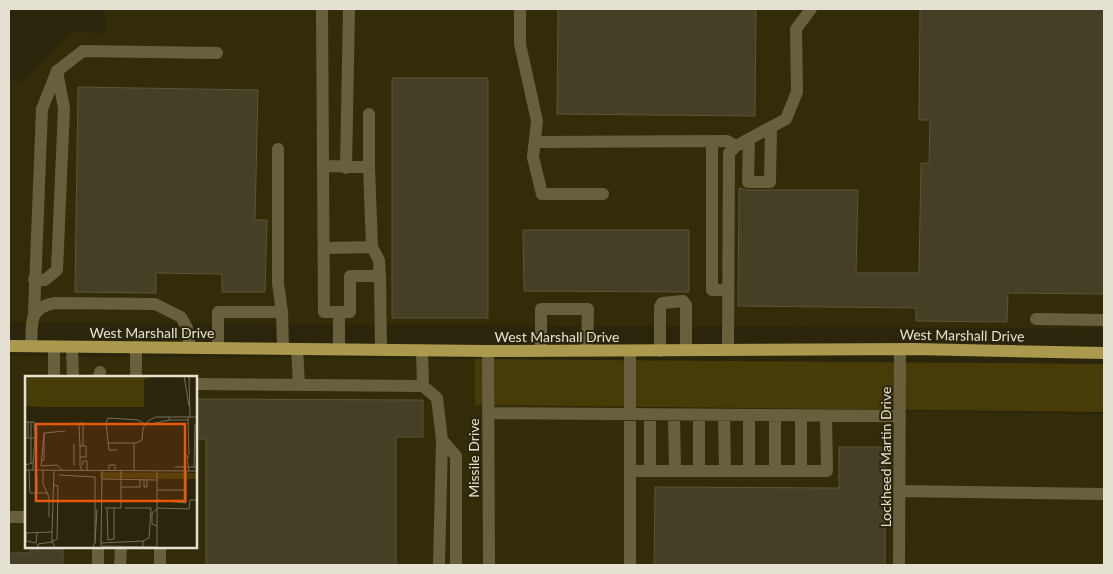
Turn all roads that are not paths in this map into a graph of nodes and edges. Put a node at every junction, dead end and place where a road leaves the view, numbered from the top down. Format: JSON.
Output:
{"nodes":[{"id":1,"x":322,"y":9,"type":"edge"},
{"id":2,"x":349,"y":9,"type":"edge"},
{"id":3,"x":520,"y":9,"type":"edge"},
{"id":4,"x":811,"y":9,"type":"edge"},
{"id":5,"x":217,"y":52,"type":"dead end"},
{"id":6,"x":57,"y":71,"type":"junction"},
{"id":7,"x":369,"y":114,"type":"dead end"},
{"id":8,"x":771,"y":128,"type":"junction"},
{"id":9,"x":749,"y":140,"type":"junction"},
{"id":10,"x":712,"y":141,"type":"junction"},
{"id":11,"x":535,"y":142,"type":"junction"},
{"id":12,"x":736,"y":146,"type":"junction"},
{"id":13,"x":278,"y":150,"type":"dead end"},
{"id":14,"x":323,"y":166,"type":"junction"},
{"id":15,"x":369,"y":167,"type":"junction"},
{"id":16,"x":346,"y":168,"type":"junction"},
{"id":17,"x":603,"y":194,"type":"dead end"},
{"id":18,"x":372,"y":247,"type":"junction"},
{"id":19,"x":324,"y":248,"type":"junction"},
{"id":20,"x":380,"y":276,"type":"junction"},
{"id":21,"x":34,"y":279,"type":"junction"},
{"id":22,"x":728,"y":290,"type":"junction"},
{"id":23,"x":282,"y":312,"type":"junction"},
{"id":24,"x":339,"y":312,"type":"junction"},
{"id":25,"x":34,"y":313,"type":"junction"},
{"id":26,"x":1036,"y":319,"type":"dead end"},
{"id":27,"x":1104,"y":320,"type":"edge"},
{"id":28,"x":9,"y":346,"type":"edge"},
{"id":29,"x":31,"y":346,"type":"junction"},
{"id":30,"x":54,"y":347,"type":"junction"},
{"id":31,"x":72,"y":347,"type":"junction"},
{"id":32,"x":136,"y":347,"type":"junction"},
{"id":33,"x":190,"y":348,"type":"junction"},
{"id":34,"x":218,"y":348,"type":"junction"},
{"id":35,"x":282,"y":348,"type":"junction"},
{"id":36,"x":297,"y":348,"type":"junction"},
{"id":37,"x":339,"y":349,"type":"junction"},
{"id":38,"x":900,"y":349,"type":"junction"},
{"id":39,"x":381,"y":350,"type":"junction"},
{"id":40,"x":422,"y":350,"type":"junction"},
{"id":41,"x":541,"y":350,"type":"junction"},
{"id":42,"x":587,"y":350,"type":"junction"},
{"id":43,"x":660,"y":350,"type":"junction"},
{"id":44,"x":686,"y":350,"type":"junction"},
{"id":45,"x":728,"y":350,"type":"junction"},
{"id":46,"x":488,"y":351,"type":"junction"},
{"id":47,"x":630,"y":351,"type":"junction"},
{"id":48,"x":1104,"y":353,"type":"edge"},
{"id":49,"x":54,"y":376,"type":"edge"},
{"id":50,"x":72,"y":376,"type":"edge"},
{"id":51,"x":136,"y":376,"type":"edge"},
{"id":52,"x":198,"y":384,"type":"edge"},
{"id":53,"x":299,"y":384,"type":"junction"},
{"id":54,"x":423,"y":386,"type":"junction"},
{"id":55,"x":488,"y":413,"type":"junction"},
{"id":56,"x":630,"y":415,"type":"junction"},
{"id":57,"x":650,"y":415,"type":"junction"},
{"id":58,"x":674,"y":415,"type":"junction"},
{"id":59,"x":699,"y":416,"type":"junction"},
{"id":60,"x":724,"y":416,"type":"junction"},
{"id":61,"x":749,"y":416,"type":"junction"},
{"id":62,"x":775,"y":416,"type":"junction"},
{"id":63,"x":801,"y":416,"type":"junction"},
{"id":64,"x":826,"y":416,"type":"junction"},
{"id":65,"x":900,"y":416,"type":"junction"},
{"id":66,"x":442,"y":440,"type":"junction"},
{"id":67,"x":630,"y":471,"type":"junction"},
{"id":68,"x":650,"y":471,"type":"junction"},
{"id":69,"x":675,"y":471,"type":"junction"},
{"id":70,"x":699,"y":471,"type":"junction"},
{"id":71,"x":725,"y":471,"type":"junction"},
{"id":72,"x":749,"y":471,"type":"junction"},
{"id":73,"x":775,"y":471,"type":"junction"},
{"id":74,"x":800,"y":471,"type":"junction"},
{"id":75,"x":900,"y":492,"type":"junction"},
{"id":76,"x":1104,"y":494,"type":"edge"},
{"id":77,"x":9,"y":517,"type":"edge"},
{"id":78,"x":25,"y":517,"type":"edge"},
{"id":79,"x":98,"y":549,"type":"edge"},
{"id":80,"x":121,"y":549,"type":"edge"},
{"id":81,"x":160,"y":549,"type":"edge"},
{"id":82,"x":98,"y":565,"type":"edge"},
{"id":83,"x":120,"y":565,"type":"edge"},
{"id":84,"x":160,"y":565,"type":"edge"},
{"id":85,"x":439,"y":565,"type":"edge"},
{"id":86,"x":456,"y":565,"type":"edge"},
{"id":87,"x":488,"y":565,"type":"edge"},
{"id":88,"x":630,"y":565,"type":"edge"},
{"id":89,"x":899,"y":565,"type":"edge"}],
"edges":[{"from":1,"to":14,"type":"lane"},
{"from":2,"to":16,"type":"lane"},
{"from":3,"to":11,"type":"lane"},
{"from":4,"to":8,"type":"lane"},
{"from":5,"to":6,"type":"lane"},
{"from":6,"to":21,"type":"lane"},
{"from":6,"to":21,"type":"lane"},
{"from":7,"to":15,"type":"lane"},
{"from":8,"to":9,"type":"lane"},
{"from":8,"to":9,"type":"lane"},
{"from":9,"to":12,"type":"lane"},
{"from":10,"to":11,"type":"lane"},
{"from":10,"to":12,"type":"lane"},
{"from":10,"to":22,"type":"lane"},
{"from":11,"to":17,"type":"lane"},
{"from":12,"to":22,"type":"lane"},
{"from":13,"to":23,"type":"lane"},
{"from":14,"to":16,"type":"lane"},
{"from":14,"to":19,"type":"lane"},
{"from":15,"to":16,"type":"lane"},
{"from":15,"to":18,"type":"lane"},
{"from":18,"to":19,"type":"lane"},
{"from":18,"to":20,"type":"lane"},
{"from":19,"to":24,"type":"lane"},
{"from":20,"to":24,"type":"lane"},
{"from":20,"to":39,"type":"lane"},
{"from":21,"to":25,"type":"lane"},
{"from":22,"to":45,"type":"lane"},
{"from":23,"to":34,"type":"lane"},
{"from":23,"to":35,"type":"lane"},
{"from":24,"to":37,"type":"lane"},
{"from":25,"to":29,"type":"lane"},
{"from":25,"to":33,"type":"lane"},
{"from":26,"to":27,"type":"lane"},
{"from":28,"to":29,"type":"main road","name":"West Marshall Drive"},
{"from":29,"to":30,"type":"main road","name":"West Marshall Drive"},
{"from":30,"to":31,"type":"main road","name":"West Marshall Drive"},
{"from":30,"to":49,"type":"lane"},
{"from":31,"to":32,"type":"main road","name":"West Marshall Drive"},
{"from":31,"to":50,"type":"lane"},
{"from":32,"to":33,"type":"main road","name":"West Marshall Drive"},
{"from":32,"to":51,"type":"lane"},
{"from":33,"to":34,"type":"main road","name":"West Marshall Drive"},
{"from":34,"to":35,"type":"main road","name":"West Marshall Drive"},
{"from":35,"to":36,"type":"main road","name":"West Marshall Drive"},
{"from":36,"to":37,"type":"main road","name":"West Marshall Drive"},
{"from":36,"to":53,"type":"lane"},
{"from":37,"to":39,"type":"main road","name":"West Marshall Drive"},
{"from":38,"to":45,"type":"main road","name":"West Marshall Drive"},
{"from":38,"to":48,"type":"main road","name":"West Marshall Drive"},
{"from":38,"to":65,"type":"lane","name":"Lockheed Martin Drive"},
{"from":39,"to":40,"type":"main road","name":"West Marshall Drive"},
{"from":40,"to":46,"type":"main road","name":"West Marshall Drive"},
{"from":40,"to":54,"type":"lane"},
{"from":41,"to":42,"type":"main road","name":"West Marshall Drive"},
{"from":41,"to":42,"type":"lane"},
{"from":41,"to":46,"type":"main road","name":"West Marshall Drive"},
{"from":42,"to":47,"type":"main road","name":"West Marshall Drive"},
{"from":43,"to":44,"type":"main road","name":"West Marshall Drive"},
{"from":43,"to":44,"type":"lane"},
{"from":43,"to":47,"type":"main road","name":"West Marshall Drive"},
{"from":44,"to":45,"type":"main road","name":"West Marshall Drive"},
{"from":46,"to":55,"type":"lane","name":"Missile Drive"},
{"from":47,"to":56,"type":"lane"},
{"from":52,"to":53,"type":"lane"},
{"from":53,"to":54,"type":"lane"},
{"from":54,"to":66,"type":"lane"},
{"from":55,"to":56,"type":"lane"},
{"from":55,"to":87,"type":"lane","name":"Missile Drive"},
{"from":56,"to":57,"type":"lane"},
{"from":56,"to":67,"type":"lane"},
{"from":57,"to":58,"type":"lane"},
{"from":57,"to":68,"type":"lane"},
{"from":58,"to":59,"type":"lane"},
{"from":58,"to":69,"type":"lane"},
{"from":59,"to":60,"type":"lane"},
{"from":59,"to":70,"type":"lane"},
{"from":60,"to":61,"type":"lane"},
{"from":60,"to":71,"type":"lane"},
{"from":61,"to":62,"type":"lane"},
{"from":61,"to":72,"type":"lane"},
{"from":62,"to":63,"type":"lane"},
{"from":62,"to":73,"type":"lane"},
{"from":63,"to":64,"type":"lane"},
{"from":63,"to":74,"type":"lane"},
{"from":64,"to":65,"type":"lane"},
{"from":64,"to":74,"type":"lane"},
{"from":65,"to":75,"type":"lane","name":"Lockheed Martin Drive"},
{"from":66,"to":85,"type":"lane"},
{"from":66,"to":86,"type":"lane"},
{"from":67,"to":68,"type":"lane"},
{"from":67,"to":88,"type":"lane"},
{"from":68,"to":69,"type":"lane"},
{"from":69,"to":70,"type":"lane"},
{"from":70,"to":71,"type":"lane"},
{"from":71,"to":72,"type":"lane"},
{"from":72,"to":73,"type":"lane"},
{"from":73,"to":74,"type":"lane"},
{"from":75,"to":76,"type":"lane"},
{"from":75,"to":89,"type":"lane","name":"Lockheed Martin Drive"},
{"from":77,"to":78,"type":"lane"},
{"from":79,"to":82,"type":"lane"},
{"from":80,"to":83,"type":"lane"},
{"from":81,"to":84,"type":"lane"}]}
